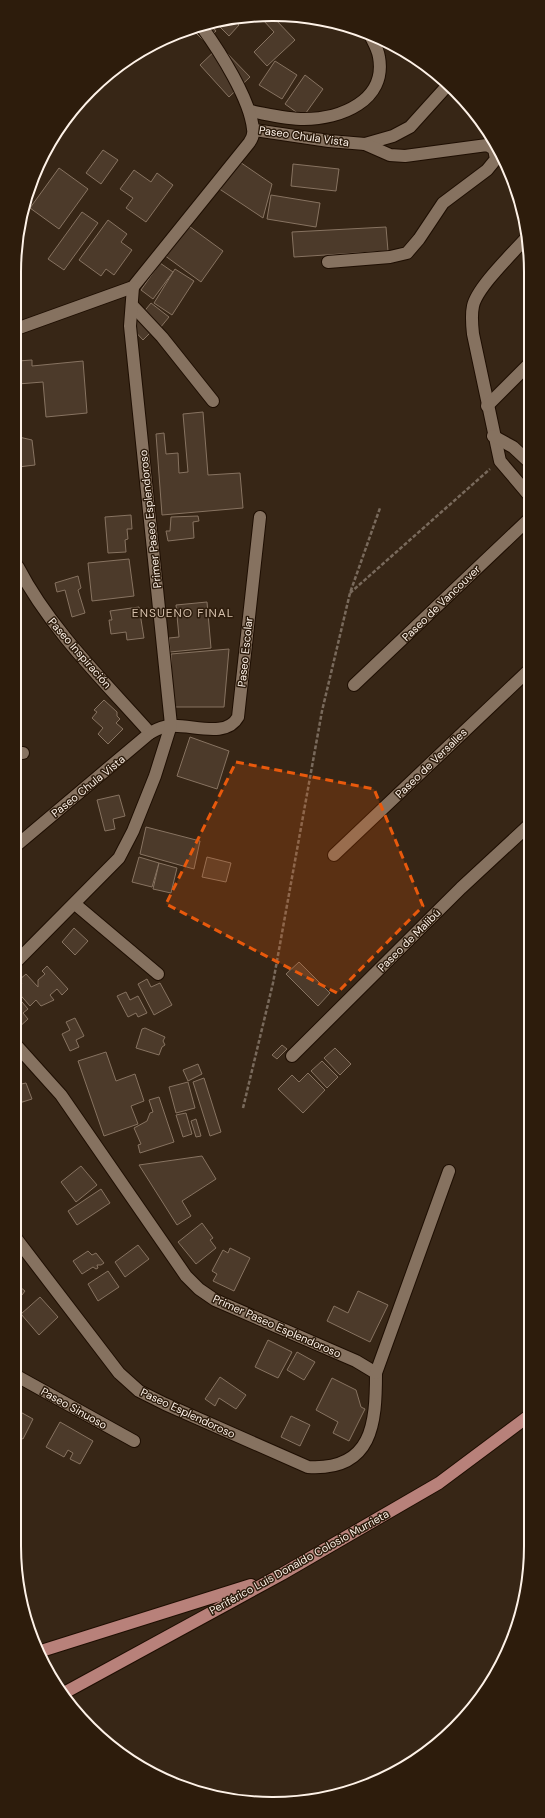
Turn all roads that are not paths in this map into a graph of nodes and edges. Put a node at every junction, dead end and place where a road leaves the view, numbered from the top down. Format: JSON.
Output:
{"nodes":[{"id":1,"x":204,"y":31,"type":"edge"},
{"id":2,"x":373,"y":42,"type":"edge"},
{"id":3,"x":444,"y":89,"type":"edge"},
{"id":4,"x":250,"y":111,"type":"junction"},
{"id":5,"x":254,"y":130,"type":"junction"},
{"id":6,"x":365,"y":144,"type":"junction"},
{"id":7,"x":490,"y":147,"type":"edge"},
{"id":8,"x":496,"y":157,"type":"edge"},
{"id":9,"x":522,"y":243,"type":"edge"},
{"id":10,"x":328,"y":262,"type":"dead end"},
{"id":11,"x":133,"y":287,"type":"junction"},
{"id":12,"x":132,"y":305,"type":"junction"},
{"id":13,"x":21,"y":327,"type":"edge"},
{"id":14,"x":524,"y":369,"type":"edge"},
{"id":15,"x":213,"y":401,"type":"dead end"},
{"id":16,"x":487,"y":406,"type":"junction"},
{"id":17,"x":493,"y":436,"type":"junction"},
{"id":18,"x":524,"y":458,"type":"edge"},
{"id":19,"x":524,"y":489,"type":"edge"},
{"id":20,"x":260,"y":517,"type":"dead end"},
{"id":21,"x":524,"y":524,"type":"edge"},
{"id":22,"x":21,"y":573,"type":"edge"},
{"id":23,"x":524,"y":675,"type":"edge"},
{"id":24,"x":354,"y":685,"type":"dead end"},
{"id":25,"x":160,"y":729,"type":"junction"},
{"id":26,"x":524,"y":830,"type":"edge"},
{"id":27,"x":21,"y":842,"type":"edge"},
{"id":28,"x":334,"y":855,"type":"dead end"},
{"id":29,"x":75,"y":904,"type":"junction"},
{"id":30,"x":21,"y":957,"type":"edge"},
{"id":31,"x":158,"y":974,"type":"dead end"},
{"id":32,"x":21,"y":1050,"type":"edge"},
{"id":33,"x":292,"y":1056,"type":"dead end"},
{"id":34,"x":29,"y":1058,"type":"junction"},
{"id":35,"x":21,"y":1059,"type":"edge"},
{"id":36,"x":449,"y":1172,"type":"dead end"},
{"id":37,"x":21,"y":1245,"type":"edge"},
{"id":38,"x":376,"y":1373,"type":"junction"},
{"id":39,"x":21,"y":1378,"type":"edge"},
{"id":40,"x":524,"y":1419,"type":"edge"},
{"id":41,"x":134,"y":1441,"type":"dead end"},
{"id":42,"x":282,"y":1574,"type":"junction"},
{"id":43,"x":44,"y":1650,"type":"edge"},
{"id":44,"x":67,"y":1691,"type":"edge"}],
"edges":[{"from":1,"to":4,"type":"street","name":"Paseo Chula Vista"},
{"from":2,"to":4,"type":"street"},
{"from":3,"to":6,"type":"street","name":"Paseo Chula Vista"},
{"from":4,"to":5,"type":"street","name":"Paseo Chula Vista"},
{"from":5,"to":6,"type":"street","name":"Paseo Chula Vista"},
{"from":5,"to":11,"type":"street"},
{"from":6,"to":7,"type":"street"},
{"from":8,"to":10,"type":"street"},
{"from":9,"to":16,"type":"street"},
{"from":11,"to":12,"type":"street","name":"Primer Paseo Esplendoroso"},
{"from":11,"to":13,"type":"street"},
{"from":12,"to":15,"type":"street"},
{"from":12,"to":25,"type":"street","name":"Primer Paseo Esplendoroso"},
{"from":14,"to":16,"type":"street"},
{"from":16,"to":17,"type":"street"},
{"from":17,"to":18,"type":"street"},
{"from":17,"to":19,"type":"street"},
{"from":20,"to":25,"type":"street","name":"Paseo Escolar"},
{"from":21,"to":24,"type":"street","name":"Paseo de Vancouver"},
{"from":22,"to":25,"type":"street","name":"Paseo Inspiración"},
{"from":23,"to":28,"type":"street","name":"Paseo de Versalles"},
{"from":25,"to":27,"type":"street","name":"Paseo Chula Vista"},
{"from":25,"to":29,"type":"street","name":"Primer Paseo Esplendoroso"},
{"from":26,"to":33,"type":"street","name":"Paseo de Malibú"},
{"from":29,"to":30,"type":"street","name":"Primer Paseo Esplendoroso"},
{"from":29,"to":31,"type":"street"},
{"from":32,"to":34,"type":"street","name":"Primer Paseo Esplendoroso"},
{"from":34,"to":35,"type":"street"},
{"from":34,"to":38,"type":"street","name":"Primer Paseo Esplendoroso"},
{"from":36,"to":38,"type":"street"},
{"from":37,"to":38,"type":"street","name":"Paseo Esplendoroso"},
{"from":39,"to":41,"type":"street","name":"Paseo Sinuoso"},
{"from":40,"to":42,"type":"main road","name":"Periférico Luis Donaldo Colosio Murrieta"},
{"from":42,"to":43,"type":"main road"},
{"from":42,"to":44,"type":"main road","name":"Periférico Luis Donaldo Colosio Murrieta"}]}
